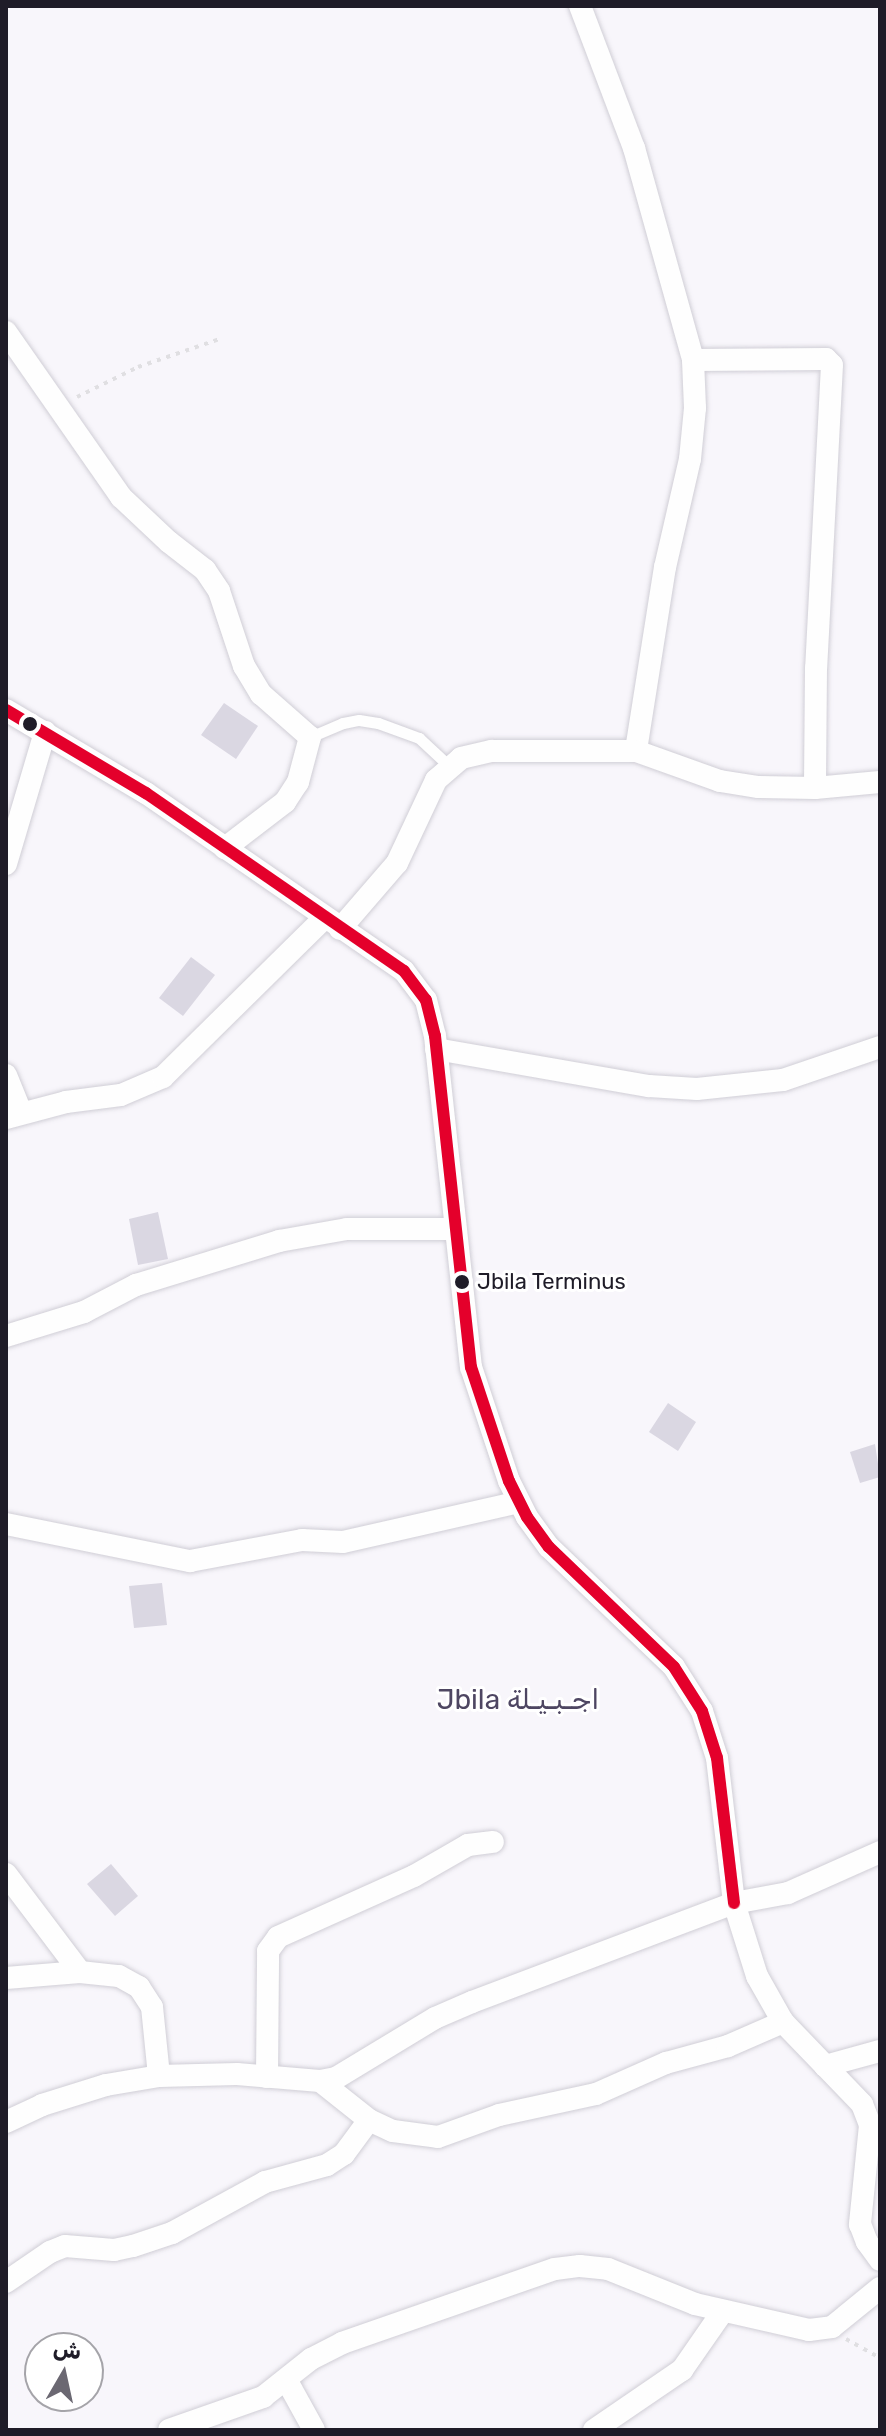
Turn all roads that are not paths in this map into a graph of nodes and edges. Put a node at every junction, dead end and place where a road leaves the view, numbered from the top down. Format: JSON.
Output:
{"nodes":[{"id":1,"x":580,"y":6,"type":"edge"},
{"id":2,"x":6,"y":332,"type":"edge"},
{"id":3,"x":693,"y":360,"type":"junction"},
{"id":4,"x":6,"y":710,"type":"edge"},
{"id":5,"x":45,"y":732,"type":"junction"},
{"id":6,"x":310,"y":737,"type":"junction"},
{"id":7,"x":636,"y":751,"type":"junction"},
{"id":8,"x":448,"y":765,"type":"junction"},
{"id":9,"x":880,"y":782,"type":"edge"},
{"id":10,"x":815,"y":788,"type":"junction"},
{"id":11,"x":225,"y":848,"type":"junction"},
{"id":12,"x":6,"y":864,"type":"edge"},
{"id":13,"x":332,"y":923,"type":"junction"},
{"id":14,"x":880,"y":1047,"type":"edge"},
{"id":15,"x":436,"y":1049,"type":"junction"},
{"id":16,"x":6,"y":1075,"type":"edge"},
{"id":17,"x":13,"y":1115,"type":"edge"},
{"id":18,"x":454,"y":1229,"type":"junction"},
{"id":19,"x":6,"y":1336,"type":"edge"},
{"id":20,"x":519,"y":1502,"type":"junction"},
{"id":21,"x":6,"y":1524,"type":"edge"},
{"id":22,"x":493,"y":1842,"type":"dead end"},
{"id":23,"x":880,"y":1852,"type":"edge"},
{"id":24,"x":6,"y":1874,"type":"edge"},
{"id":25,"x":734,"y":1903,"type":"junction"},
{"id":26,"x":80,"y":1972,"type":"junction"},
{"id":27,"x":6,"y":1978,"type":"edge"},
{"id":28,"x":783,"y":2022,"type":"junction"},
{"id":29,"x":880,"y":2051,"type":"edge"},
{"id":30,"x":825,"y":2066,"type":"junction"},
{"id":31,"x":159,"y":2076,"type":"junction"},
{"id":32,"x":267,"y":2077,"type":"junction"},
{"id":33,"x":320,"y":2081,"type":"junction"},
{"id":34,"x":369,"y":2120,"type":"junction"},
{"id":35,"x":6,"y":2122,"type":"edge"},
{"id":36,"x":880,"y":2260,"type":"edge"},
{"id":37,"x":6,"y":2282,"type":"edge"},
{"id":38,"x":880,"y":2288,"type":"edge"},
{"id":39,"x":723,"y":2311,"type":"junction"},
{"id":40,"x":287,"y":2381,"type":"junction"},
{"id":41,"x":169,"y":2430,"type":"edge"},
{"id":42,"x":314,"y":2430,"type":"edge"},
{"id":43,"x":594,"y":2430,"type":"edge"}],
"edges":[{"from":1,"to":3,"type":"street"},
{"from":2,"to":6,"type":"street"},
{"from":3,"to":7,"type":"street"},
{"from":3,"to":10,"type":"street"},
{"from":4,"to":5,"type":"street"},
{"from":5,"to":11,"type":"street"},
{"from":5,"to":12,"type":"street"},
{"from":6,"to":8,"type":"lane"},
{"from":6,"to":11,"type":"street"},
{"from":7,"to":8,"type":"street"},
{"from":7,"to":10,"type":"street"},
{"from":8,"to":13,"type":"street"},
{"from":9,"to":10,"type":"street"},
{"from":11,"to":13,"type":"street"},
{"from":13,"to":15,"type":"street"},
{"from":13,"to":17,"type":"street"},
{"from":14,"to":15,"type":"street"},
{"from":15,"to":18,"type":"street"},
{"from":16,"to":17,"type":"street"},
{"from":18,"to":19,"type":"street"},
{"from":18,"to":20,"type":"street"},
{"from":20,"to":21,"type":"street"},
{"from":20,"to":25,"type":"street"},
{"from":22,"to":32,"type":"street"},
{"from":23,"to":25,"type":"street"},
{"from":24,"to":26,"type":"street"},
{"from":25,"to":28,"type":"street"},
{"from":25,"to":33,"type":"street"},
{"from":26,"to":27,"type":"street"},
{"from":26,"to":31,"type":"street"},
{"from":28,"to":30,"type":"street"},
{"from":28,"to":34,"type":"street"},
{"from":29,"to":30,"type":"street"},
{"from":30,"to":36,"type":"street"},
{"from":31,"to":32,"type":"street"},
{"from":31,"to":35,"type":"street"},
{"from":32,"to":33,"type":"street"},
{"from":33,"to":34,"type":"street"},
{"from":34,"to":37,"type":"street"},
{"from":38,"to":39,"type":"street"},
{"from":39,"to":40,"type":"street"},
{"from":39,"to":43,"type":"street"},
{"from":40,"to":41,"type":"street"},
{"from":40,"to":42,"type":"street"}]}
